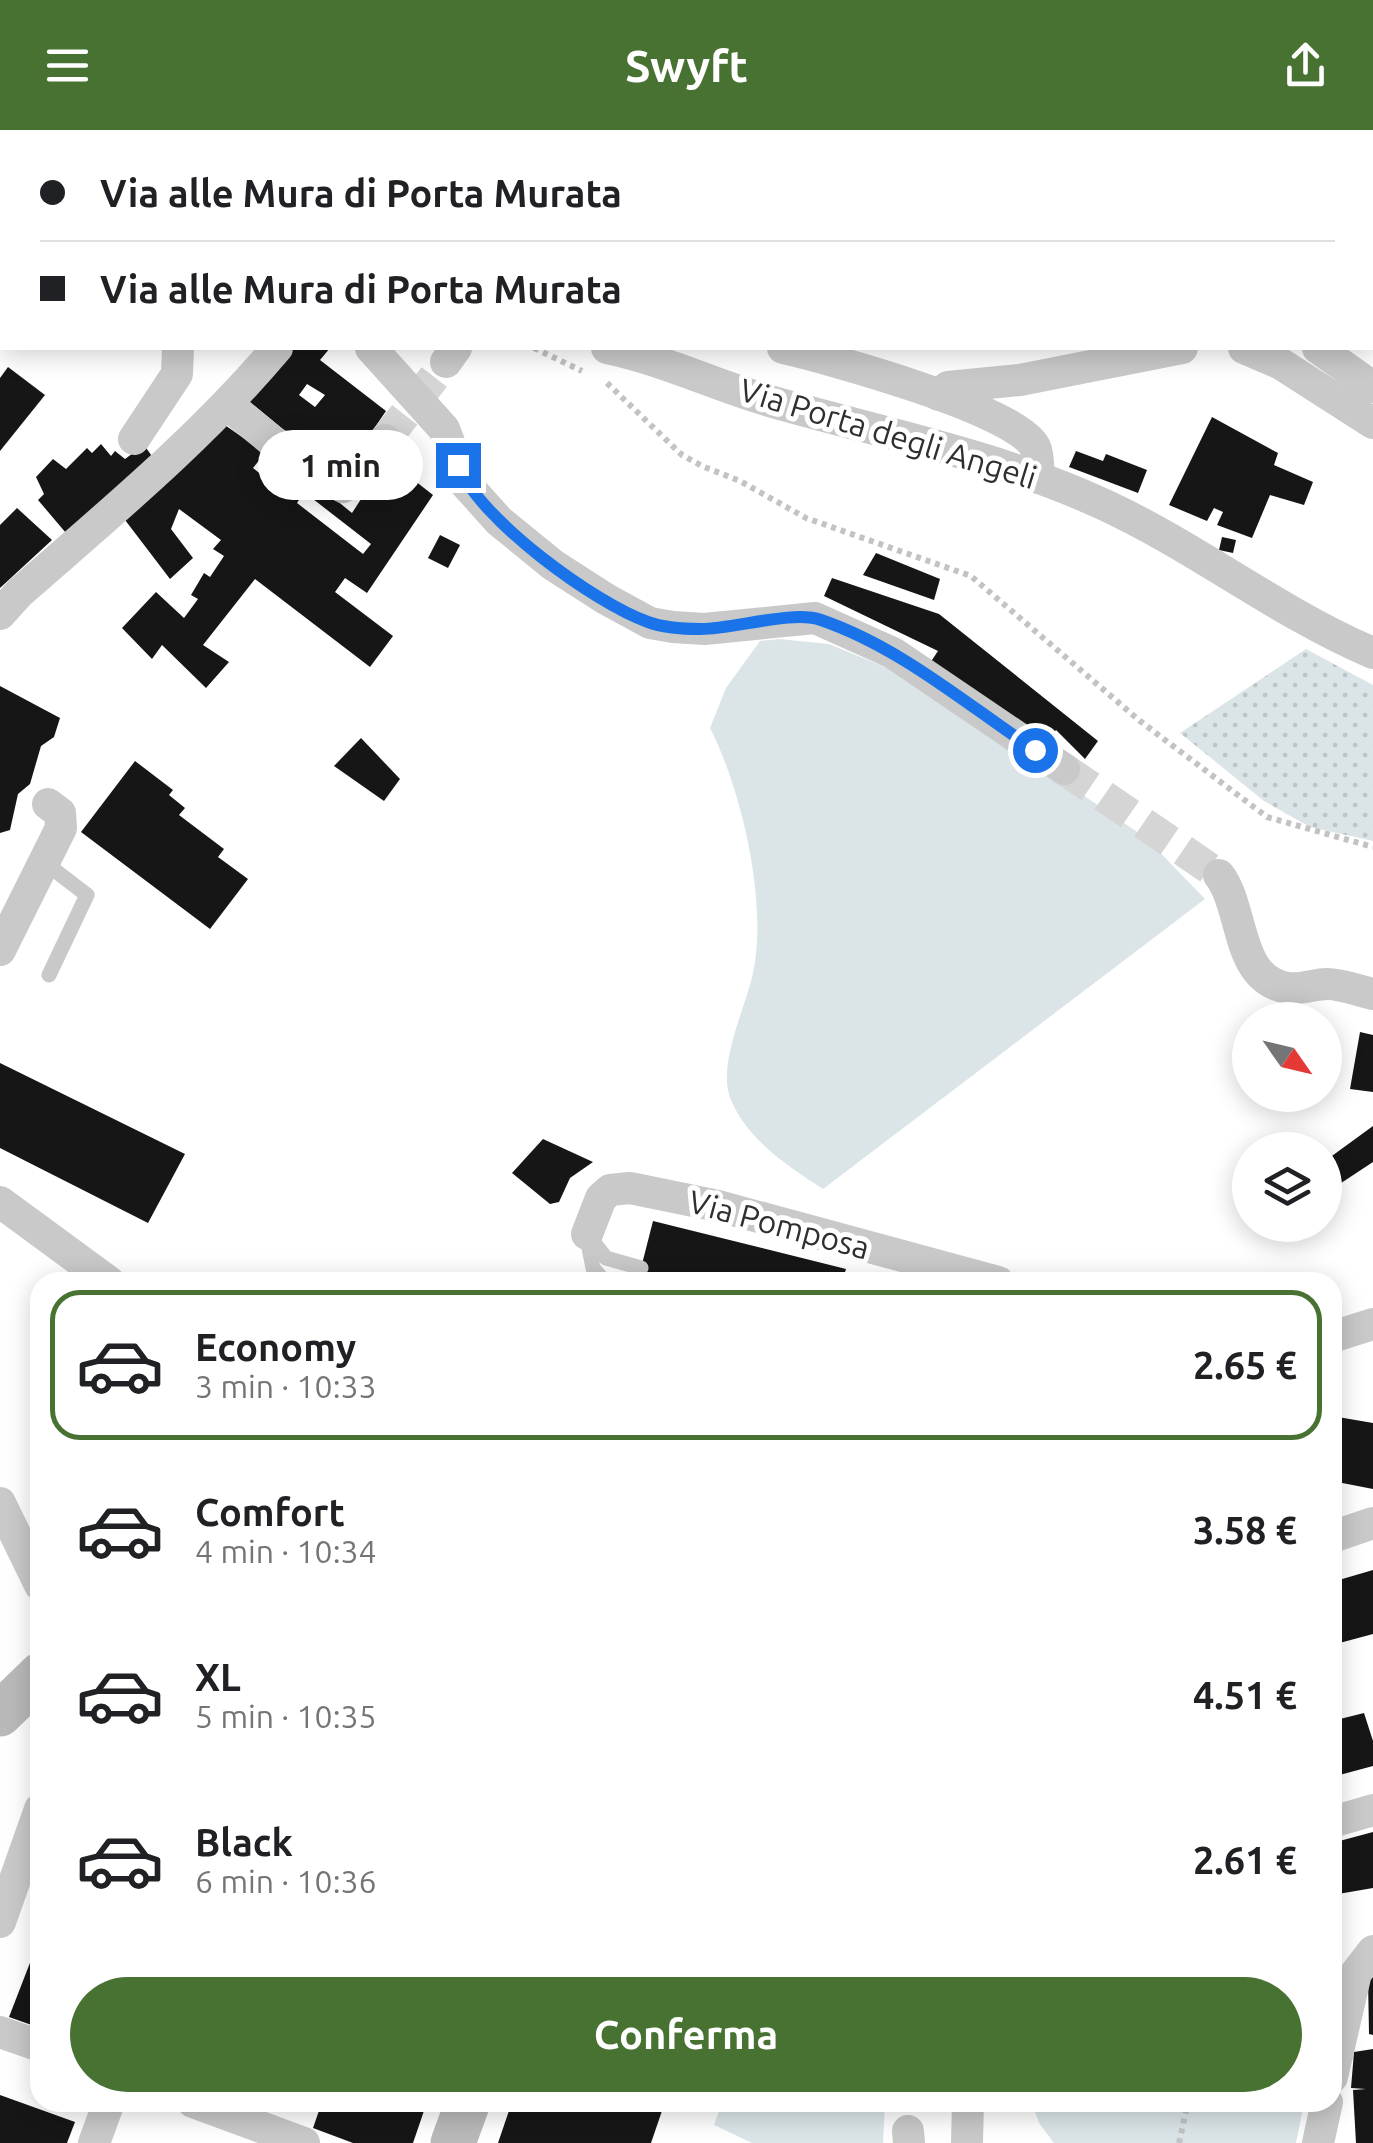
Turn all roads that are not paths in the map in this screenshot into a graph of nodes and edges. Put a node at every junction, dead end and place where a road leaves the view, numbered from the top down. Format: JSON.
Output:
{"nodes":[{"id":1,"x":178,"y":350,"type":"edge"},
{"id":2,"x":275,"y":350,"type":"edge"},
{"id":3,"x":373,"y":350,"type":"edge"},
{"id":4,"x":616,"y":350,"type":"edge"},
{"id":5,"x":790,"y":350,"type":"edge"},
{"id":6,"x":1172,"y":350,"type":"edge"},
{"id":7,"x":1249,"y":350,"type":"edge"},
{"id":8,"x":1321,"y":350,"type":"edge"},
{"id":9,"x":1373,"y":387,"type":"edge"},
{"id":10,"x":939,"y":395,"type":"junction"},
{"id":11,"x":228,"y":405,"type":"junction"},
{"id":12,"x":1373,"y":422,"type":"edge"},
{"id":13,"x":134,"y":439,"type":"dead end"},
{"id":14,"x":385,"y":440,"type":"tunnel mouth"},
{"id":15,"x":1038,"y":478,"type":"junction"},
{"id":16,"x":0,"y":614,"type":"edge"},
{"id":17,"x":1373,"y":653,"type":"edge"},
{"id":18,"x":1064,"y":769,"type":"tunnel mouth"},
{"id":19,"x":48,"y":804,"type":"dead end"},
{"id":20,"x":44,"y":862,"type":"junction"},
{"id":21,"x":1219,"y":875,"type":"tunnel mouth"},
{"id":22,"x":3,"y":935,"type":"edge"},
{"id":23,"x":49,"y":975,"type":"dead end"},
{"id":24,"x":1373,"y":994,"type":"edge"},
{"id":25,"x":0,"y":1202,"type":"edge"},
{"id":26,"x":587,"y":1234,"type":"junction"},
{"id":27,"x":641,"y":1268,"type":"dead end"},
{"id":28,"x":95,"y":1272,"type":"edge"},
{"id":29,"x":595,"y":1272,"type":"edge"},
{"id":30,"x":961,"y":1272,"type":"edge"},
{"id":31,"x":1373,"y":1324,"type":"edge"},
{"id":32,"x":1342,"y":1334,"type":"edge"},
{"id":33,"x":0,"y":1503,"type":"edge"},
{"id":34,"x":1373,"y":1523,"type":"edge"},
{"id":35,"x":1342,"y":1533,"type":"edge"},
{"id":36,"x":30,"y":1565,"type":"edge"},
{"id":37,"x":30,"y":1685,"type":"edge"},
{"id":38,"x":0,"y":1714,"type":"edge"},
{"id":39,"x":1373,"y":1810,"type":"edge"},
{"id":40,"x":1342,"y":1819,"type":"edge"},
{"id":41,"x":30,"y":1837,"type":"edge"},
{"id":42,"x":0,"y":1922,"type":"edge"},
{"id":43,"x":1373,"y":1951,"type":"edge"},
{"id":44,"x":0,"y":2032,"type":"edge"},
{"id":45,"x":1342,"y":2034,"type":"edge"},
{"id":46,"x":30,"y":2042,"type":"edge"},
{"id":47,"x":105,"y":2112,"type":"edge"},
{"id":48,"x":221,"y":2112,"type":"edge"},
{"id":49,"x":464,"y":2112,"type":"edge"},
{"id":50,"x":968,"y":2112,"type":"edge"},
{"id":51,"x":1325,"y":2112,"type":"edge"},
{"id":52,"x":94,"y":2143,"type":"edge"},
{"id":53,"x":304,"y":2143,"type":"edge"},
{"id":54,"x":453,"y":2143,"type":"edge"},
{"id":55,"x":968,"y":2143,"type":"edge"},
{"id":56,"x":1318,"y":2143,"type":"edge"}],
"edges":[{"from":1,"to":13,"type":"street"},
{"from":2,"to":11,"type":"street"},
{"from":3,"to":18,"type":"street"},
{"from":4,"to":15,"type":"street","name":"Via Porta degli Angeli"},
{"from":5,"to":10,"type":"street"},
{"from":6,"to":10,"type":"street"},
{"from":7,"to":12,"type":"street"},
{"from":8,"to":9,"type":"street"},
{"from":10,"to":15,"type":"street"},
{"from":11,"to":14,"type":"street"},
{"from":11,"to":16,"type":"street"},
{"from":15,"to":17,"type":"street","name":"Via Porta degli Angeli"},
{"from":19,"to":20,"type":"street"},
{"from":20,"to":22,"type":"street"},
{"from":20,"to":23,"type":"lane"},
{"from":21,"to":24,"type":"street"},
{"from":25,"to":28,"type":"street"},
{"from":26,"to":27,"type":"lane"},
{"from":26,"to":29,"type":"lane"},
{"from":26,"to":30,"type":"street","name":"Via Pomposa"},
{"from":31,"to":32,"type":"street"},
{"from":33,"to":36,"type":"street"},
{"from":34,"to":35,"type":"street"},
{"from":37,"to":38,"type":"street"},
{"from":39,"to":40,"type":"street"},
{"from":41,"to":42,"type":"street"},
{"from":43,"to":45,"type":"street"},
{"from":44,"to":46,"type":"street"},
{"from":47,"to":52,"type":"street"},
{"from":48,"to":53,"type":"street"},
{"from":49,"to":54,"type":"street"},
{"from":50,"to":55,"type":"street"},
{"from":51,"to":56,"type":"street"}]}
